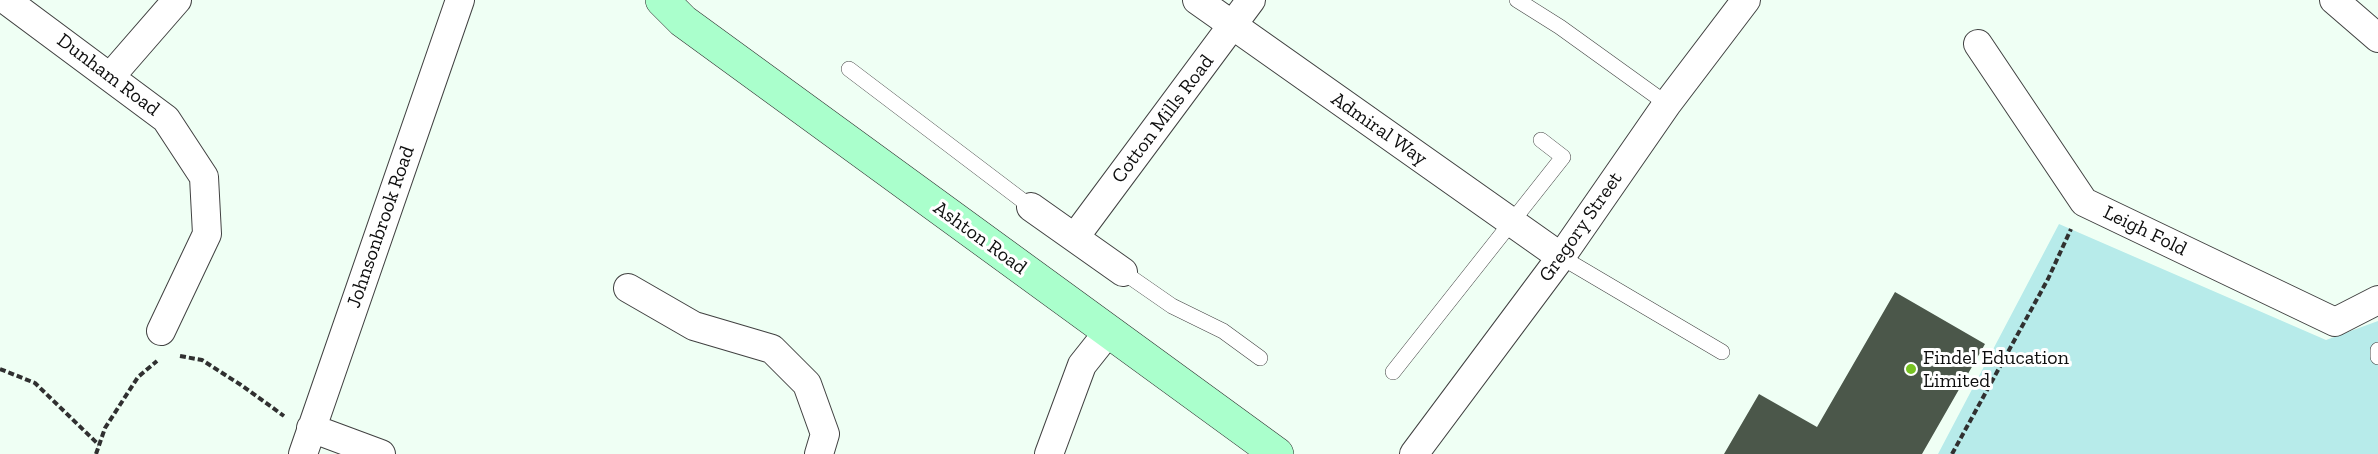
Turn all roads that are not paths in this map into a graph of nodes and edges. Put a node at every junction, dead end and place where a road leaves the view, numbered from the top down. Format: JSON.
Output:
{"nodes":[{"id":1,"x":6,"y":0,"type":"edge"},
{"id":2,"x":177,"y":0,"type":"edge"},
{"id":3,"x":460,"y":0,"type":"edge"},
{"id":4,"x":1197,"y":0,"type":"edge"},
{"id":5,"x":1251,"y":0,"type":"edge"},
{"id":6,"x":1517,"y":0,"type":"edge"},
{"id":7,"x":1746,"y":0,"type":"edge"},
{"id":8,"x":2334,"y":0,"type":"edge"},
{"id":9,"x":675,"y":7,"type":"edge"},
{"id":10,"x":1233,"y":26,"type":"junction"},
{"id":11,"x":2378,"y":38,"type":"edge"},
{"id":12,"x":1978,"y":44,"type":"dead end"},
{"id":13,"x":849,"y":69,"type":"dead end"},
{"id":14,"x":110,"y":77,"type":"junction"},
{"id":15,"x":1667,"y":104,"type":"junction"},
{"id":16,"x":1541,"y":140,"type":"dead end"},
{"id":17,"x":1031,"y":207,"type":"joint"},
{"id":18,"x":1511,"y":222,"type":"junction"},
{"id":19,"x":1075,"y":237,"type":"junction"},
{"id":20,"x":1561,"y":257,"type":"junction"},
{"id":21,"x":1123,"y":272,"type":"joint"},
{"id":22,"x":628,"y":288,"type":"dead end"},
{"id":23,"x":2378,"y":300,"type":"edge"},
{"id":24,"x":161,"y":331,"type":"dead end"},
{"id":25,"x":1108,"y":331,"type":"junction"},
{"id":26,"x":2378,"y":350,"type":"edge"},
{"id":27,"x":1722,"y":352,"type":"dead end"},
{"id":28,"x":2378,"y":357,"type":"edge"},
{"id":29,"x":1260,"y":358,"type":"dead end"},
{"id":30,"x":1394,"y":372,"type":"dead end"},
{"id":31,"x":300,"y":433,"type":"edge"},
{"id":32,"x":381,"y":454,"type":"edge"},
{"id":33,"x":819,"y":454,"type":"edge"},
{"id":34,"x":1049,"y":454,"type":"edge"},
{"id":35,"x":1277,"y":454,"type":"edge"},
{"id":36,"x":1414,"y":454,"type":"edge"}],
"edges":[{"from":1,"to":14,"type":"street","name":"Dunham Road"},
{"from":2,"to":14,"type":"street"},
{"from":3,"to":31,"type":"street","name":"Johnsonbrook Road"},
{"from":4,"to":10,"type":"street","name":"Admiral Way"},
{"from":5,"to":10,"type":"street","name":"Cotton Mills Road"},
{"from":6,"to":15,"type":"lane"},
{"from":7,"to":15,"type":"street","name":"Gregory Street"},
{"from":8,"to":11,"type":"street"},
{"from":9,"to":25,"type":"main road","name":"Ashton Road"},
{"from":10,"to":18,"type":"street","name":"Admiral Way"},
{"from":10,"to":19,"type":"street","name":"Cotton Mills Road"},
{"from":12,"to":23,"type":"street","name":"Leigh Fold"},
{"from":13,"to":17,"type":"lane"},
{"from":14,"to":24,"type":"street","name":"Dunham Road"},
{"from":15,"to":20,"type":"street","name":"Gregory Street"},
{"from":16,"to":18,"type":"lane"},
{"from":17,"to":19,"type":"street"},
{"from":18,"to":20,"type":"street","name":"Admiral Way"},
{"from":18,"to":30,"type":"lane"},
{"from":19,"to":21,"type":"street"},
{"from":20,"to":27,"type":"lane"},
{"from":20,"to":36,"type":"street","name":"Gregory Street"},
{"from":21,"to":29,"type":"lane"},
{"from":22,"to":33,"type":"street"},
{"from":25,"to":34,"type":"street"},
{"from":25,"to":35,"type":"main road","name":"Ashton Road"},
{"from":26,"to":28,"type":"lane"},
{"from":31,"to":32,"type":"street"}]}
